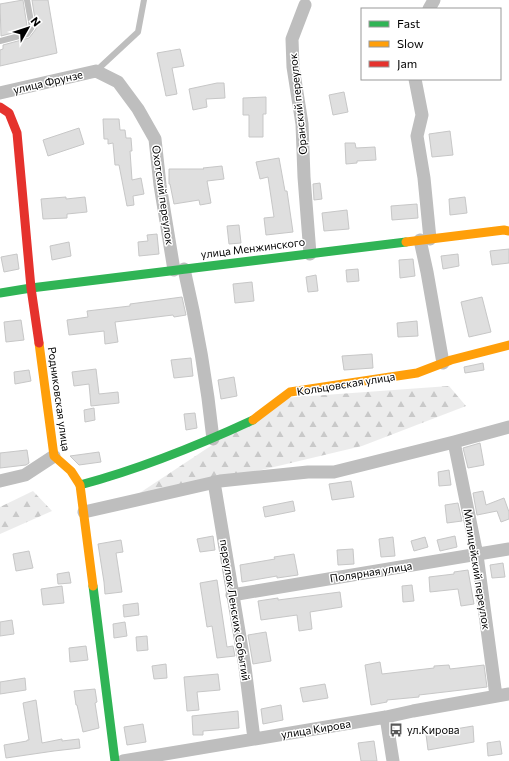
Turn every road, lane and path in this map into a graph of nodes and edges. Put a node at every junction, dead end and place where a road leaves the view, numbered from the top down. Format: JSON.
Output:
{"nodes":[{"id":1,"x":27,"y":0,"type":"edge"},
{"id":2,"x":144,"y":0,"type":"edge"},
{"id":3,"x":304,"y":5,"type":"dead end"},
{"id":4,"x":0,"y":41,"type":"edge"},
{"id":5,"x":96,"y":71,"type":"junction"},
{"id":6,"x":415,"y":80,"type":"edge"},
{"id":7,"x":0,"y":93,"type":"edge"},
{"id":8,"x":0,"y":108,"type":"edge"},
{"id":9,"x":507,"y":227,"type":"edge"},
{"id":10,"x":425,"y":240,"type":"junction"},
{"id":11,"x":310,"y":254,"type":"junction"},
{"id":12,"x":179,"y":270,"type":"junction"},
{"id":13,"x":31,"y":288,"type":"junction"},
{"id":14,"x":0,"y":294,"type":"edge"},
{"id":15,"x":509,"y":345,"type":"edge"},
{"id":16,"x":443,"y":363,"type":"junction"},
{"id":17,"x":509,"y":427,"type":"edge"},
{"id":18,"x":213,"y":439,"type":"junction"},
{"id":19,"x":454,"y":442,"type":"junction"},
{"id":20,"x":54,"y":456,"type":"junction"},
{"id":21,"x":0,"y":480,"type":"edge"},
{"id":22,"x":214,"y":482,"type":"junction"},
{"id":23,"x":80,"y":485,"type":"junction"},
{"id":24,"x":84,"y":512,"type":"junction"},
{"id":25,"x":509,"y":549,"type":"edge"},
{"id":26,"x":477,"y":555,"type":"junction"},
{"id":27,"x":232,"y":595,"type":"junction"},
{"id":28,"x":509,"y":694,"type":"edge"},
{"id":29,"x":496,"y":696,"type":"junction"},
{"id":30,"x":386,"y":717,"type":"junction"},
{"id":31,"x":254,"y":739,"type":"junction"},
{"id":32,"x":115,"y":761,"type":"edge"},
{"id":33,"x":123,"y":761,"type":"edge"},
{"id":34,"x":393,"y":761,"type":"edge"}],
"edges":[{"from":1,"to":4,"type":"lane"},
{"from":2,"to":5,"type":"lane"},
{"from":3,"to":11,"type":"street","name":"Оранский переулок"},
{"from":5,"to":7,"type":"street","name":"улица Фрунзе"},
{"from":5,"to":12,"type":"street","name":"Охотский переулок"},
{"from":6,"to":10,"type":"street"},
{"from":8,"to":13,"type":"street","name":"Родниковская улица"},
{"from":9,"to":10,"type":"street","name":"улица Менжинского"},
{"from":10,"to":11,"type":"street","name":"улица Менжинского"},
{"from":10,"to":16,"type":"street"},
{"from":11,"to":12,"type":"street","name":"улица Менжинского"},
{"from":12,"to":13,"type":"street","name":"улица Менжинского"},
{"from":12,"to":18,"type":"street","name":"Охотский переулок"},
{"from":13,"to":14,"type":"street","name":"улица Менжинского"},
{"from":13,"to":20,"type":"street","name":"Родниковская улица"},
{"from":15,"to":16,"type":"street","name":"Кольцовская улица"},
{"from":16,"to":18,"type":"street","name":"Кольцовская улица"},
{"from":17,"to":19,"type":"street"},
{"from":18,"to":23,"type":"street","name":"Кольцовская улица"},
{"from":19,"to":22,"type":"street"},
{"from":19,"to":26,"type":"street","name":"Милицейский переулок"},
{"from":20,"to":21,"type":"street"},
{"from":20,"to":23,"type":"street","name":"Родниковская улица"},
{"from":22,"to":24,"type":"street"},
{"from":22,"to":27,"type":"street","name":"переулок Ленских Событий"},
{"from":23,"to":24,"type":"street","name":"Родниковская улица"},
{"from":24,"to":32,"type":"street","name":"Родниковская улица"},
{"from":25,"to":26,"type":"street","name":"Полярная улица"},
{"from":26,"to":27,"type":"street","name":"Полярная улица"},
{"from":26,"to":29,"type":"street","name":"Милицейский переулок"},
{"from":27,"to":31,"type":"street","name":"переулок Ленских Событий"},
{"from":28,"to":29,"type":"street","name":"улица Кирова"},
{"from":29,"to":30,"type":"street","name":"улица Кирова"},
{"from":30,"to":31,"type":"street","name":"улица Кирова"},
{"from":30,"to":34,"type":"street"},
{"from":31,"to":33,"type":"street","name":"улица Кирова"}]}
